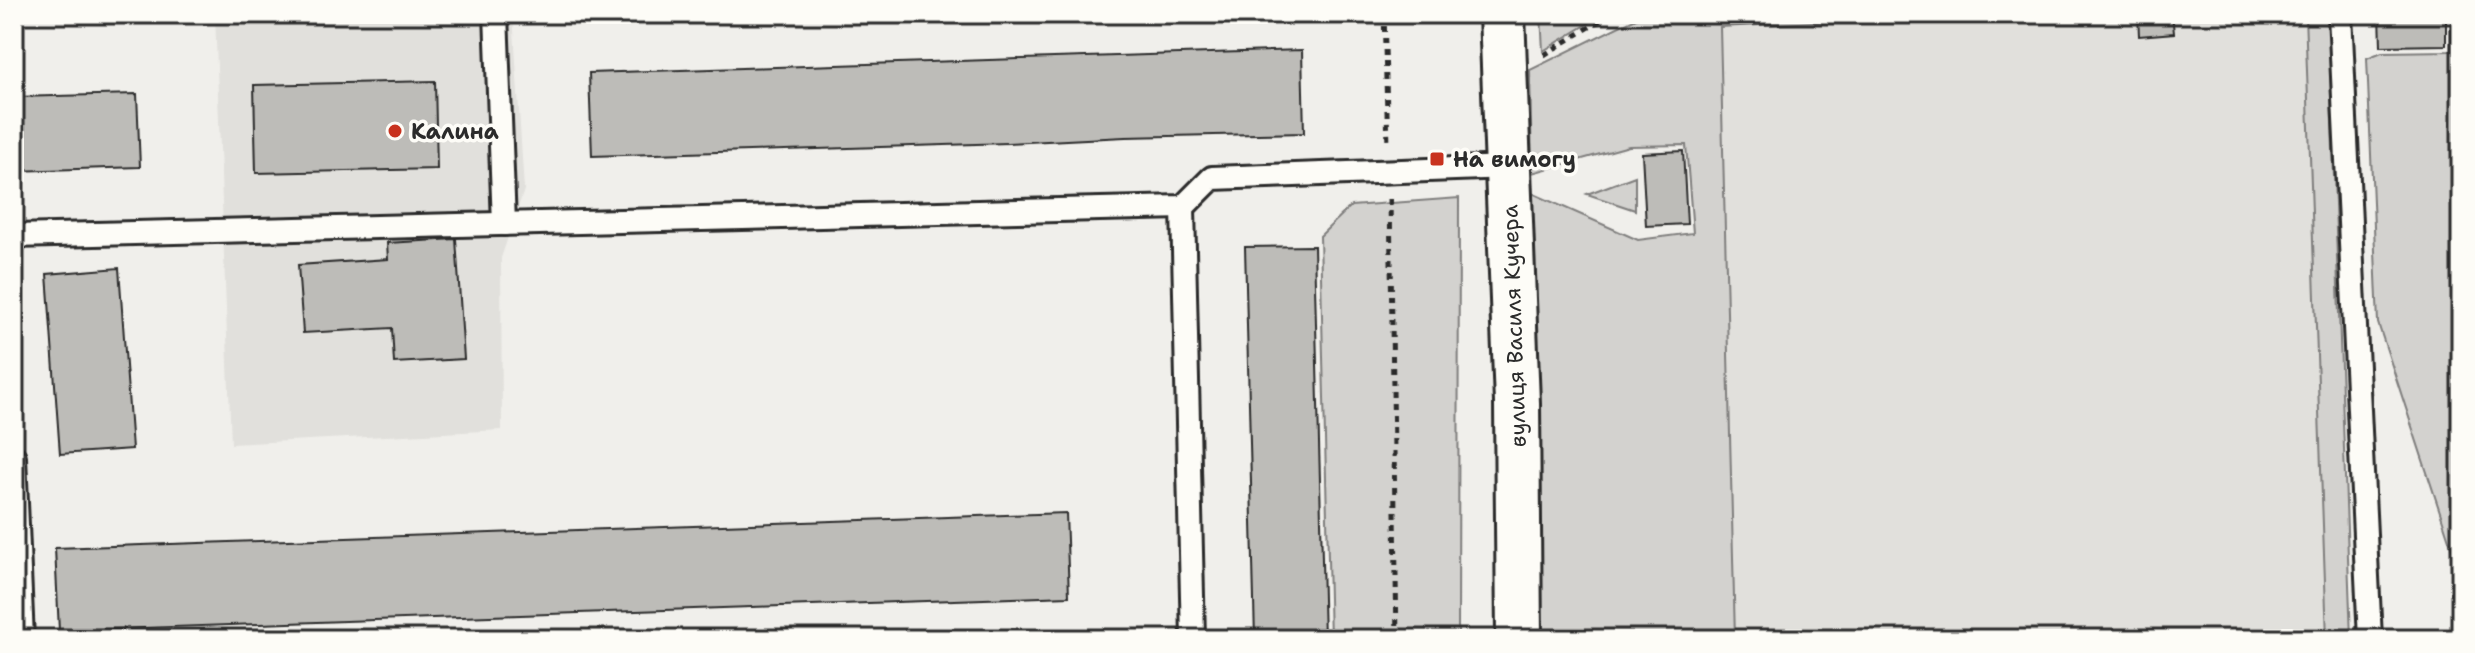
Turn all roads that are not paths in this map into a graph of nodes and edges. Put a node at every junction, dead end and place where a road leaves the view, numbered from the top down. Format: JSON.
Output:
{"nodes":[{"id":1,"x":496,"y":14,"type":"edge"},
{"id":2,"x":1502,"y":14,"type":"edge"},
{"id":3,"x":2340,"y":14,"type":"edge"},
{"id":4,"x":1509,"y":167,"type":"junction"},
{"id":5,"x":1183,"y":207,"type":"junction"},
{"id":6,"x":504,"y":224,"type":"junction"},
{"id":7,"x":14,"y":236,"type":"edge"},
{"id":8,"x":14,"y":457,"type":"edge"},
{"id":9,"x":22,"y":639,"type":"edge"},
{"id":10,"x":1193,"y":639,"type":"edge"},
{"id":11,"x":1519,"y":639,"type":"edge"},
{"id":12,"x":2370,"y":639,"type":"edge"}],
"edges":[{"from":1,"to":6,"type":"lane"},
{"from":2,"to":4,"type":"street","name":"вулиця Василя Кучера"},
{"from":3,"to":12,"type":"lane"},
{"from":4,"to":5,"type":"lane"},
{"from":4,"to":11,"type":"street","name":"вулиця Василя Кучера"},
{"from":5,"to":6,"type":"lane"},
{"from":5,"to":10,"type":"lane"},
{"from":6,"to":7,"type":"lane"},
{"from":8,"to":9,"type":"lane"}]}
